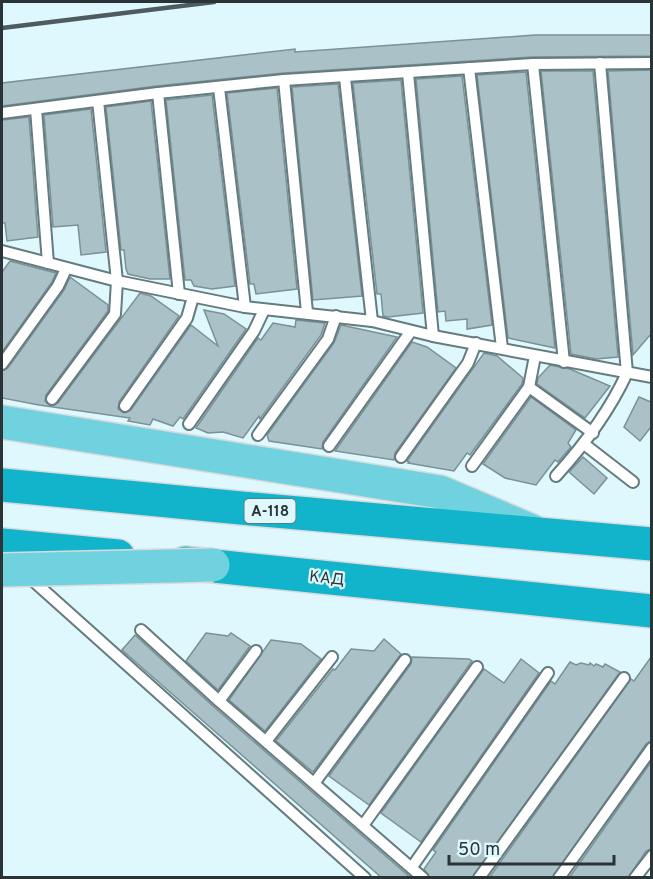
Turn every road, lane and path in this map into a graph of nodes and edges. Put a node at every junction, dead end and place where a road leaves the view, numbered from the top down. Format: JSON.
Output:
{"nodes":[{"id":1,"x":600,"y":63,"type":"junction"},
{"id":2,"x":651,"y":63,"type":"edge"},
{"id":3,"x":533,"y":64,"type":"junction"},
{"id":4,"x":469,"y":68,"type":"junction"},
{"id":5,"x":408,"y":73,"type":"junction"},
{"id":6,"x":345,"y":78,"type":"junction"},
{"id":7,"x":284,"y":80,"type":"junction"},
{"id":8,"x":219,"y":88,"type":"junction"},
{"id":9,"x":158,"y":93,"type":"junction"},
{"id":10,"x":98,"y":101,"type":"junction"},
{"id":11,"x":36,"y":109,"type":"junction"},
{"id":12,"x":2,"y":113,"type":"edge"},
{"id":13,"x":2,"y":252,"type":"edge"},
{"id":14,"x":48,"y":263,"type":"junction"},
{"id":15,"x":66,"y":269,"type":"junction"},
{"id":16,"x":117,"y":281,"type":"junction"},
{"id":17,"x":179,"y":294,"type":"junction"},
{"id":18,"x":193,"y":297,"type":"junction"},
{"id":19,"x":245,"y":307,"type":"junction"},
{"id":20,"x":264,"y":310,"type":"junction"},
{"id":21,"x":307,"y":312,"type":"junction"},
{"id":22,"x":336,"y":316,"type":"junction"},
{"id":23,"x":372,"y":321,"type":"junction"},
{"id":24,"x":411,"y":331,"type":"junction"},
{"id":25,"x":434,"y":336,"type":"junction"},
{"id":26,"x":476,"y":343,"type":"junction"},
{"id":27,"x":502,"y":348,"type":"junction"},
{"id":28,"x":535,"y":356,"type":"junction"},
{"id":29,"x":564,"y":362,"type":"junction"},
{"id":30,"x":2,"y":364,"type":"edge"},
{"id":31,"x":627,"y":373,"type":"junction"},
{"id":32,"x":651,"y":377,"type":"edge"},
{"id":33,"x":529,"y":387,"type":"junction"},
{"id":34,"x":52,"y":399,"type":"dead end"},
{"id":35,"x":125,"y":406,"type":"dead end"},
{"id":36,"x":2,"y":422,"type":"edge"},
{"id":37,"x":189,"y":424,"type":"dead end"},
{"id":38,"x":593,"y":433,"type":"junction"},
{"id":39,"x":258,"y":435,"type":"dead end"},
{"id":40,"x":584,"y":444,"type":"junction"},
{"id":41,"x":329,"y":446,"type":"dead end"},
{"id":42,"x":401,"y":458,"type":"dead end"},
{"id":43,"x":472,"y":466,"type":"dead end"},
{"id":44,"x":556,"y":476,"type":"dead end"},
{"id":45,"x":633,"y":482,"type":"dead end"},
{"id":46,"x":2,"y":484,"type":"edge"},
{"id":47,"x":539,"y":534,"type":"junction"},
{"id":48,"x":651,"y":544,"type":"edge"},
{"id":49,"x":2,"y":545,"type":"edge"},
{"id":50,"x":2,"y":552,"type":"edge"},
{"id":51,"x":213,"y":565,"type":"junction"},
{"id":52,"x":2,"y":570,"type":"edge"},
{"id":53,"x":651,"y":611,"type":"edge"},
{"id":54,"x":141,"y":630,"type":"dead end"},
{"id":55,"x":256,"y":651,"type":"dead end"},
{"id":56,"x":332,"y":657,"type":"dead end"},
{"id":57,"x":405,"y":660,"type":"dead end"},
{"id":58,"x":477,"y":667,"type":"dead end"},
{"id":59,"x":548,"y":673,"type":"dead end"},
{"id":60,"x":624,"y":678,"type":"dead end"},
{"id":61,"x":219,"y":701,"type":"junction"},
{"id":62,"x":267,"y":740,"type":"junction"},
{"id":63,"x":651,"y":748,"type":"edge"},
{"id":64,"x":315,"y":782,"type":"junction"},
{"id":65,"x":364,"y":824,"type":"junction"},
{"id":66,"x":651,"y":856,"type":"edge"},
{"id":67,"x":412,"y":867,"type":"junction"},
{"id":68,"x":365,"y":878,"type":"edge"},
{"id":69,"x":423,"y":878,"type":"edge"},
{"id":70,"x":479,"y":878,"type":"edge"},
{"id":71,"x":559,"y":878,"type":"edge"},
{"id":72,"x":635,"y":878,"type":"edge"}],
"edges":[{"from":1,"to":2,"type":"lane"},
{"from":1,"to":3,"type":"lane"},
{"from":1,"to":31,"type":"lane"},
{"from":3,"to":4,"type":"lane"},
{"from":3,"to":29,"type":"lane"},
{"from":4,"to":5,"type":"lane"},
{"from":4,"to":27,"type":"lane"},
{"from":5,"to":6,"type":"lane"},
{"from":5,"to":25,"type":"lane"},
{"from":6,"to":7,"type":"lane"},
{"from":6,"to":23,"type":"lane"},
{"from":7,"to":8,"type":"lane"},
{"from":7,"to":21,"type":"lane"},
{"from":8,"to":9,"type":"lane"},
{"from":8,"to":19,"type":"lane"},
{"from":9,"to":10,"type":"lane"},
{"from":9,"to":17,"type":"lane"},
{"from":10,"to":11,"type":"lane"},
{"from":10,"to":16,"type":"lane"},
{"from":11,"to":12,"type":"lane"},
{"from":11,"to":14,"type":"lane"},
{"from":13,"to":14,"type":"lane"},
{"from":14,"to":15,"type":"lane"},
{"from":15,"to":16,"type":"lane"},
{"from":15,"to":30,"type":"lane"},
{"from":16,"to":17,"type":"lane"},
{"from":16,"to":34,"type":"lane"},
{"from":17,"to":18,"type":"lane"},
{"from":18,"to":19,"type":"lane"},
{"from":18,"to":35,"type":"lane"},
{"from":19,"to":20,"type":"lane"},
{"from":20,"to":21,"type":"lane"},
{"from":20,"to":37,"type":"lane"},
{"from":21,"to":22,"type":"lane"},
{"from":22,"to":23,"type":"lane"},
{"from":22,"to":39,"type":"lane"},
{"from":23,"to":24,"type":"lane"},
{"from":24,"to":25,"type":"lane"},
{"from":24,"to":41,"type":"lane"},
{"from":25,"to":26,"type":"lane"},
{"from":26,"to":27,"type":"lane"},
{"from":26,"to":42,"type":"lane"},
{"from":27,"to":28,"type":"lane"},
{"from":28,"to":29,"type":"lane"},
{"from":28,"to":33,"type":"lane"},
{"from":29,"to":31,"type":"lane"},
{"from":31,"to":32,"type":"lane"},
{"from":31,"to":38,"type":"lane"},
{"from":33,"to":38,"type":"lane"},
{"from":33,"to":43,"type":"lane"},
{"from":36,"to":47,"type":"main road"},
{"from":38,"to":40,"type":"lane"},
{"from":40,"to":44,"type":"lane"},
{"from":40,"to":45,"type":"lane"},
{"from":46,"to":47,"type":"highway","number":"А-118"},
{"from":47,"to":48,"type":"highway","number":"А-118"},
{"from":49,"to":51,"type":"highway","name":"КАД","bridge":true},
{"from":50,"to":68,"type":"lane"},
{"from":51,"to":52,"type":"main road","bridge":true},
{"from":51,"to":53,"type":"highway","name":"КАД"},
{"from":54,"to":61,"type":"lane"},
{"from":55,"to":61,"type":"lane"},
{"from":56,"to":62,"type":"lane"},
{"from":57,"to":64,"type":"lane"},
{"from":58,"to":65,"type":"lane"},
{"from":59,"to":67,"type":"lane"},
{"from":60,"to":70,"type":"lane"},
{"from":61,"to":62,"type":"lane"},
{"from":62,"to":64,"type":"lane"},
{"from":63,"to":71,"type":"lane"},
{"from":64,"to":65,"type":"lane"},
{"from":65,"to":67,"type":"lane"},
{"from":66,"to":72,"type":"lane"},
{"from":67,"to":69,"type":"lane"}]}
